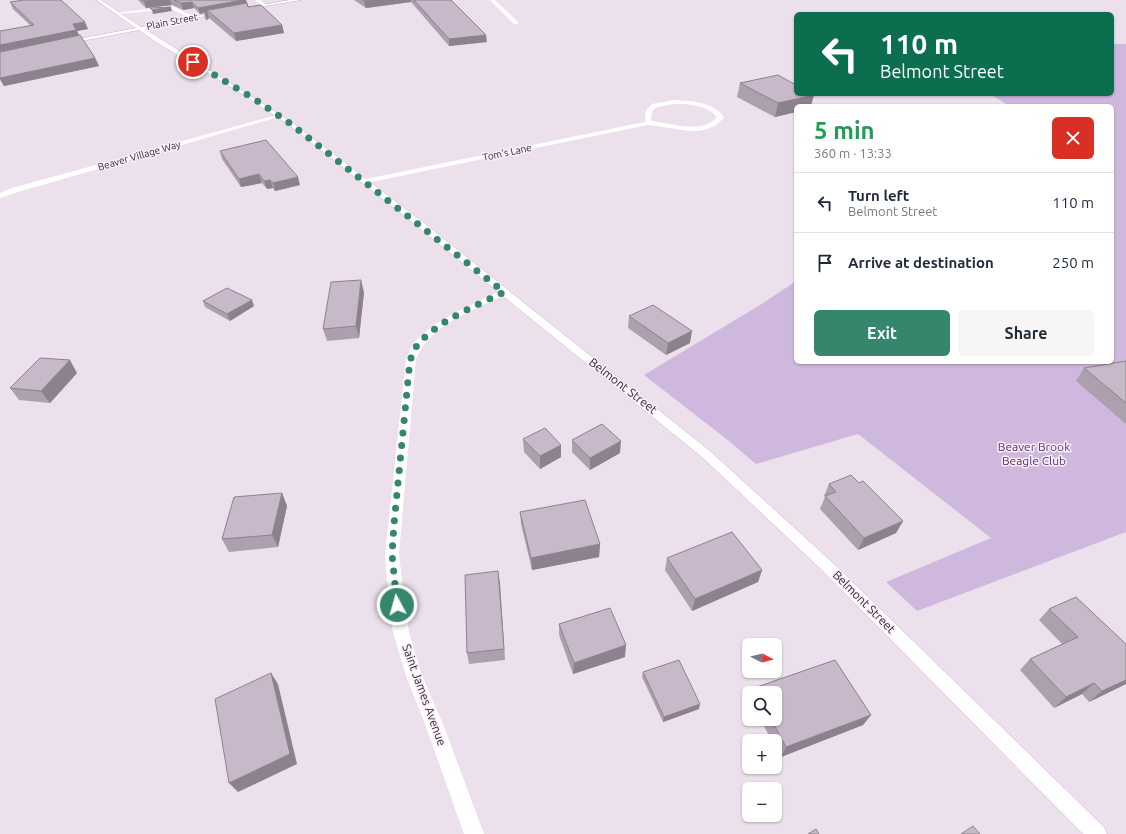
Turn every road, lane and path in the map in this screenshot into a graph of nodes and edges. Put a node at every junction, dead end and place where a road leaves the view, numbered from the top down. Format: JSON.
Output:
{"nodes":[{"id":1,"x":98,"y":0,"type":"edge"},
{"id":2,"x":257,"y":0,"type":"edge"},
{"id":3,"x":299,"y":0,"type":"edge"},
{"id":4,"x":492,"y":0,"type":"edge"},
{"id":5,"x":264,"y":5,"type":"junction"},
{"id":6,"x":242,"y":8,"type":"edge"},
{"id":7,"x":229,"y":10,"type":"edge"},
{"id":8,"x":182,"y":12,"type":"junction"},
{"id":9,"x":118,"y":13,"type":"junction"},
{"id":10,"x":169,"y":14,"type":"edge"},
{"id":11,"x":192,"y":17,"type":"junction"},
{"id":12,"x":135,"y":22,"type":"junction"},
{"id":13,"x":516,"y":23,"type":"dead end"},
{"id":14,"x":60,"y":44,"type":"edge"},
{"id":15,"x":279,"y":116,"type":"junction"},
{"id":16,"x":648,"y":123,"type":"junction"},
{"id":17,"x":366,"y":182,"type":"junction"},
{"id":18,"x":0,"y":196,"type":"edge"},
{"id":19,"x":504,"y":292,"type":"junction"},
{"id":20,"x":474,"y":834,"type":"edge"},
{"id":21,"x":1097,"y":834,"type":"edge"}],
"edges":[{"from":1,"to":9,"type":"main road","name":"Belmont Street"},
{"from":2,"to":5,"type":"main road"},
{"from":3,"to":5,"type":"main road"},
{"from":4,"to":13,"type":"main road"},
{"from":5,"to":6,"type":"main road"},
{"from":7,"to":11,"type":"main road","name":"Plain Street"},
{"from":8,"to":9,"type":"main road"},
{"from":8,"to":10,"type":"main road"},
{"from":8,"to":11,"type":"main road"},
{"from":9,"to":12,"type":"main road","name":"Belmont Street"},
{"from":11,"to":12,"type":"main road","name":"Plain Street"},
{"from":12,"to":14,"type":"main road","name":"Plain Street"},
{"from":12,"to":15,"type":"main road","name":"Belmont Street"},
{"from":15,"to":17,"type":"main road","name":"Belmont Street"},
{"from":15,"to":18,"type":"main road","name":"Beaver Village Way"},
{"from":16,"to":16,"type":"main road","name":"Tom's Lane"},
{"from":16,"to":17,"type":"main road","name":"Tom's Lane"},
{"from":17,"to":19,"type":"main road","name":"Belmont Street"},
{"from":19,"to":20,"type":"main road","name":"Saint James Avenue"},
{"from":19,"to":21,"type":"main road","name":"Belmont Street"}]}
